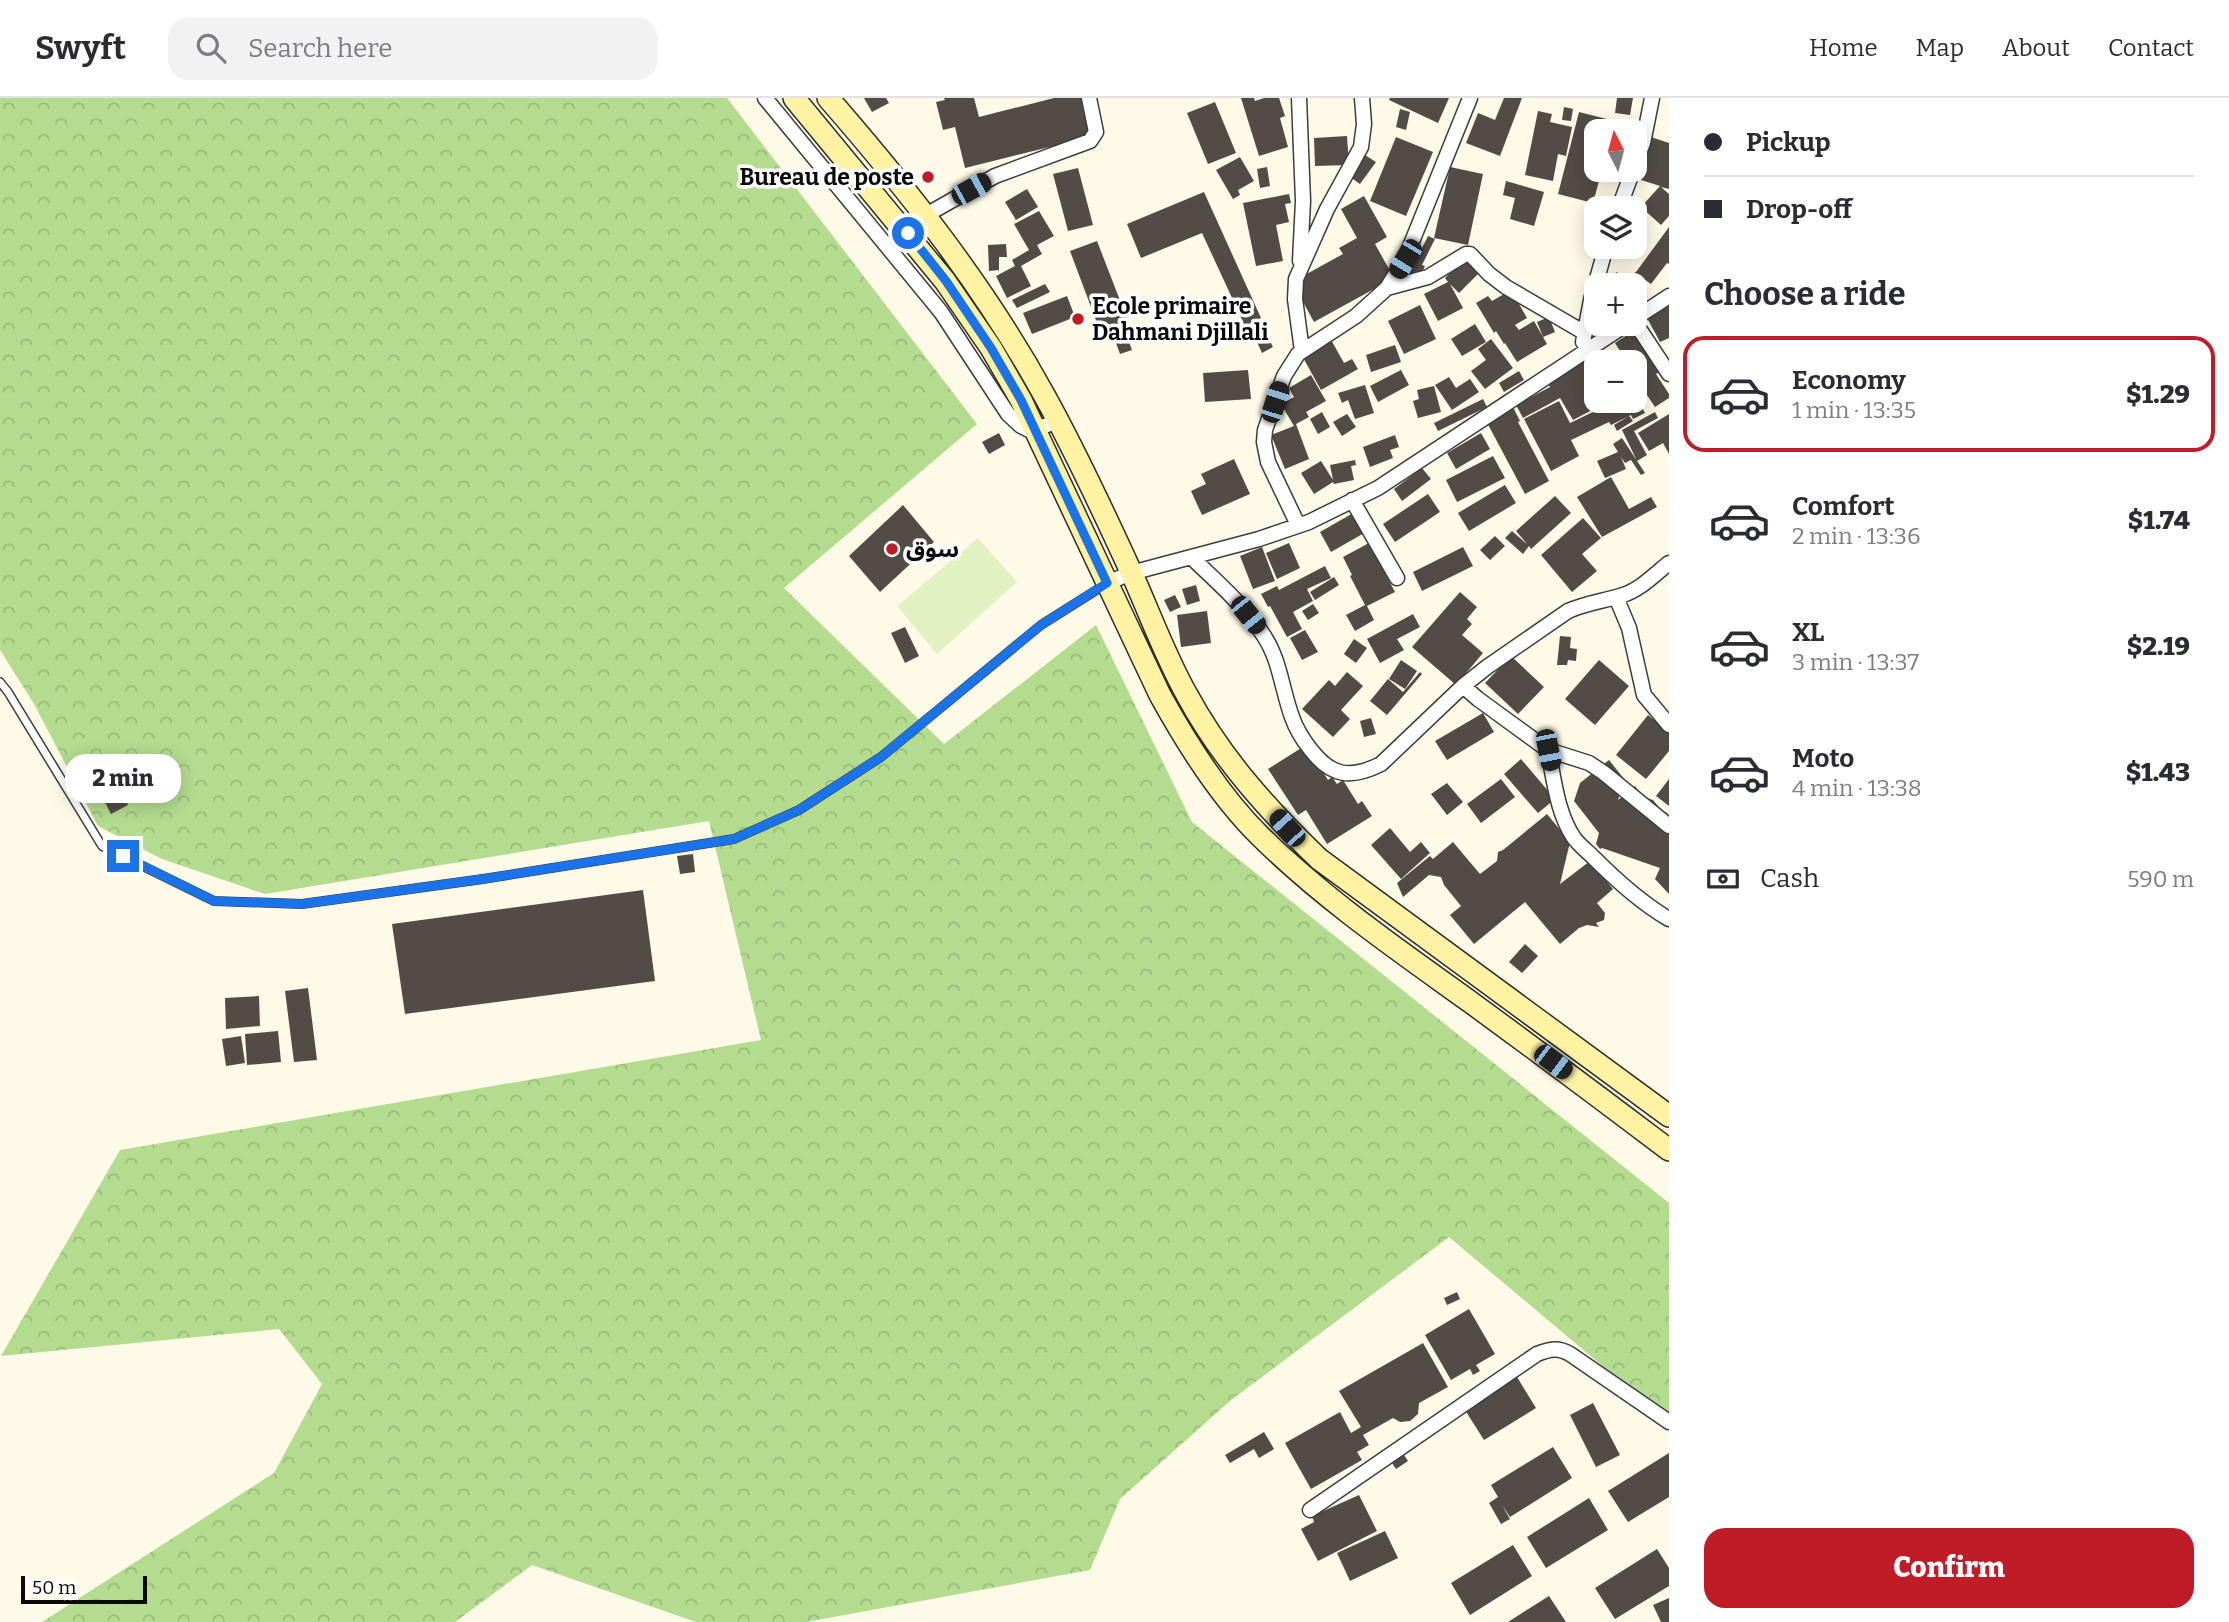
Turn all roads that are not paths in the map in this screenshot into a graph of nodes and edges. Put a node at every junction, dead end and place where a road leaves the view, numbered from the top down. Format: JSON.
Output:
{"nodes":[{"id":1,"x":765,"y":98,"type":"edge"},
{"id":2,"x":794,"y":98,"type":"edge"},
{"id":3,"x":828,"y":98,"type":"edge"},
{"id":4,"x":1089,"y":98,"type":"edge"},
{"id":5,"x":1299,"y":98,"type":"edge"},
{"id":6,"x":1362,"y":98,"type":"edge"},
{"id":7,"x":1471,"y":98,"type":"edge"},
{"id":8,"x":1652,"y":98,"type":"edge"},
{"id":9,"x":1647,"y":123,"type":"edge"},
{"id":10,"x":925,"y":215,"type":"junction"},
{"id":11,"x":904,"y":228,"type":"junction"},
{"id":12,"x":1300,"y":266,"type":"junction"},
{"id":13,"x":1387,"y":288,"type":"junction"},
{"id":14,"x":1669,"y":296,"type":"edge"},
{"id":15,"x":1647,"y":311,"type":"edge"},
{"id":16,"x":1584,"y":332,"type":"edge"},
{"id":17,"x":1584,"y":336,"type":"edge"},
{"id":18,"x":1609,"y":336,"type":"edge"},
{"id":19,"x":1644,"y":336,"type":"edge"},
{"id":20,"x":1302,"y":351,"type":"junction"},
{"id":21,"x":1581,"y":354,"type":"junction"},
{"id":22,"x":1669,"y":374,"type":"edge"},
{"id":23,"x":1058,"y":421,"type":"junction"},
{"id":24,"x":1035,"y":430,"type":"junction"},
{"id":25,"x":1352,"y":500,"type":"junction"},
{"id":26,"x":1298,"y":525,"type":"junction"},
{"id":27,"x":1191,"y":557,"type":"junction"},
{"id":28,"x":1669,"y":564,"type":"edge"},
{"id":29,"x":1131,"y":573,"type":"junction"},
{"id":30,"x":1397,"y":578,"type":"dead end"},
{"id":31,"x":1107,"y":583,"type":"junction"},
{"id":32,"x":1616,"y":597,"type":"junction"},
{"id":33,"x":0,"y":682,"type":"edge"},
{"id":34,"x":1464,"y":686,"type":"junction"},
{"id":35,"x":1669,"y":725,"type":"edge"},
{"id":36,"x":1548,"y":750,"type":"junction"},
{"id":37,"x":1669,"y":826,"type":"edge"},
{"id":38,"x":1669,"y":919,"type":"edge"},
{"id":39,"x":1669,"y":1116,"type":"edge"},
{"id":40,"x":1669,"y":1150,"type":"edge"},
{"id":41,"x":1669,"y":1422,"type":"edge"},
{"id":42,"x":1310,"y":1510,"type":"dead end"}],
"edges":[{"from":1,"to":24,"type":"street"},
{"from":2,"to":11,"type":"main road"},
{"from":3,"to":10,"type":"main road"},
{"from":4,"to":10,"type":"street"},
{"from":5,"to":12,"type":"street"},
{"from":6,"to":12,"type":"street"},
{"from":7,"to":13,"type":"street"},
{"from":8,"to":9,"type":"street"},
{"from":10,"to":11,"type":"street"},
{"from":10,"to":23,"type":"main road"},
{"from":11,"to":24,"type":"main road"},
{"from":12,"to":20,"type":"street"},
{"from":13,"to":16,"type":"street"},
{"from":13,"to":20,"type":"street"},
{"from":14,"to":15,"type":"street"},
{"from":17,"to":21,"type":"street"},
{"from":18,"to":21,"type":"street"},
{"from":19,"to":22,"type":"street"},
{"from":20,"to":26,"type":"street"},
{"from":21,"to":25,"type":"street"},
{"from":23,"to":24,"type":"street"},
{"from":23,"to":29,"type":"main road"},
{"from":24,"to":31,"type":"main road"},
{"from":25,"to":26,"type":"street"},
{"from":25,"to":30,"type":"street"},
{"from":26,"to":27,"type":"street"},
{"from":27,"to":29,"type":"street"},
{"from":27,"to":34,"type":"street"},
{"from":28,"to":32,"type":"street"},
{"from":29,"to":31,"type":"street"},
{"from":29,"to":39,"type":"main road"},
{"from":31,"to":33,"type":"lane"},
{"from":31,"to":40,"type":"main road"},
{"from":32,"to":34,"type":"street"},
{"from":32,"to":35,"type":"street"},
{"from":34,"to":36,"type":"street"},
{"from":36,"to":37,"type":"street"},
{"from":36,"to":38,"type":"street"},
{"from":41,"to":42,"type":"street"}]}
